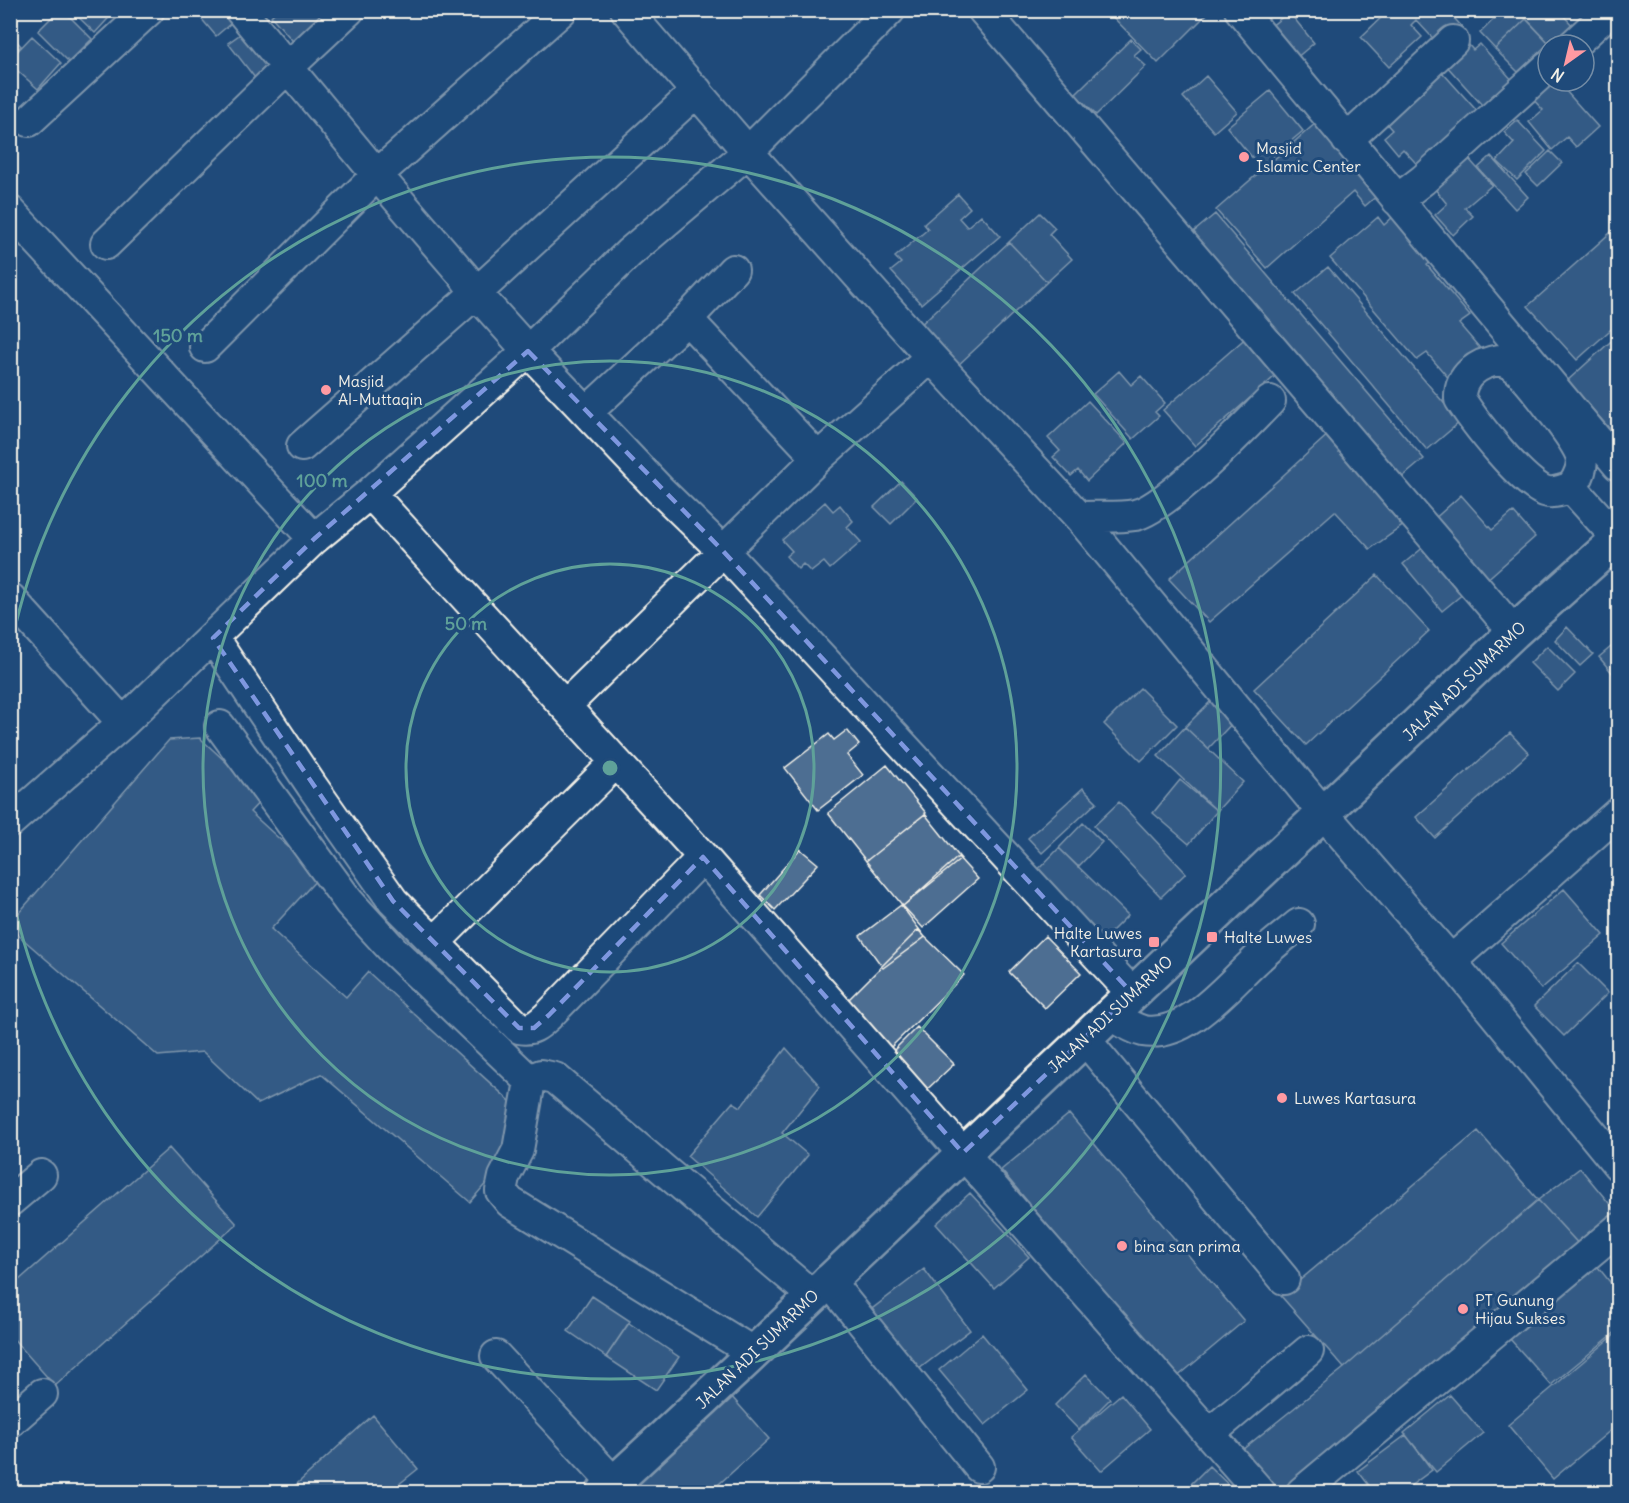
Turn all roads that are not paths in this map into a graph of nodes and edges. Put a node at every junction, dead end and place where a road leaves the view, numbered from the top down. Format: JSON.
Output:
{"nodes":[{"id":1,"x":149,"y":10,"type":"edge"},
{"id":2,"x":240,"y":10,"type":"edge"},
{"id":3,"x":349,"y":10,"type":"edge"},
{"id":4,"x":561,"y":10,"type":"edge"},
{"id":5,"x":626,"y":10,"type":"edge"},
{"id":6,"x":890,"y":10,"type":"edge"},
{"id":7,"x":983,"y":10,"type":"edge"},
{"id":8,"x":1611,"y":10,"type":"edge"},
{"id":9,"x":1248,"y":13,"type":"edge"},
{"id":10,"x":1586,"y":33,"type":"edge"},
{"id":11,"x":1453,"y":41,"type":"dead end"},
{"id":12,"x":287,"y":68,"type":"junction"},
{"id":13,"x":1536,"y":79,"type":"edge"},
{"id":14,"x":697,"y":91,"type":"junction"},
{"id":15,"x":29,"y":121,"type":"dead end"},
{"id":16,"x":1347,"y":140,"type":"junction"},
{"id":17,"x":748,"y":152,"type":"junction"},
{"id":18,"x":377,"y":175,"type":"junction"},
{"id":19,"x":1397,"y":200,"type":"junction"},
{"id":20,"x":10,"y":211,"type":"edge"},
{"id":21,"x":106,"y":244,"type":"dead end"},
{"id":22,"x":733,"y":270,"type":"dead end"},
{"id":23,"x":476,"y":293,"type":"junction"},
{"id":24,"x":687,"y":319,"type":"junction"},
{"id":25,"x":205,"y":347,"type":"dead end"},
{"id":26,"x":528,"y":351,"type":"junction"},
{"id":27,"x":931,"y":357,"type":"junction"},
{"id":28,"x":1270,"y":401,"type":"dead end"},
{"id":29,"x":587,"y":412,"type":"junction"},
{"id":30,"x":302,"y":446,"type":"dead end"},
{"id":31,"x":818,"y":458,"type":"junction"},
{"id":32,"x":1618,"y":465,"type":"edge"},
{"id":33,"x":1571,"y":487,"type":"junction"},
{"id":34,"x":370,"y":493,"type":"junction"},
{"id":35,"x":1079,"y":517,"type":"junction"},
{"id":36,"x":314,"y":539,"type":"junction"},
{"id":37,"x":1618,"y":539,"type":"edge"},
{"id":38,"x":723,"y":551,"type":"junction"},
{"id":39,"x":10,"y":598,"type":"edge"},
{"id":40,"x":1514,"y":632,"type":"junction"},
{"id":41,"x":213,"y":638,"type":"junction"},
{"id":42,"x":566,"y":705,"type":"junction"},
{"id":43,"x":123,"y":723,"type":"junction"},
{"id":44,"x":220,"y":726,"type":"dead end"},
{"id":45,"x":615,"y":763,"type":"junction"},
{"id":46,"x":1618,"y":813,"type":"edge"},
{"id":47,"x":1324,"y":814,"type":"junction"},
{"id":48,"x":13,"y":815,"type":"edge"},
{"id":49,"x":703,"y":857,"type":"junction"},
{"id":50,"x":1299,"y":924,"type":"dead end"},
{"id":51,"x":434,"y":943,"type":"junction"},
{"id":52,"x":1451,"y":961,"type":"junction"},
{"id":53,"x":1121,"y":1003,"type":"junction"},
{"id":54,"x":1084,"y":1038,"type":"junction"},
{"id":55,"x":531,"y":1081,"type":"junction"},
{"id":56,"x":963,"y":1153,"type":"junction"},
{"id":57,"x":1618,"y":1165,"type":"edge"},
{"id":58,"x":41,"y":1175,"type":"dead end"},
{"id":59,"x":10,"y":1201,"type":"edge"},
{"id":60,"x":1618,"y":1229,"type":"edge"},
{"id":61,"x":1284,"y":1279,"type":"dead end"},
{"id":62,"x":821,"y":1288,"type":"junction"},
{"id":63,"x":1308,"y":1351,"type":"dead end"},
{"id":64,"x":496,"y":1356,"type":"dead end"},
{"id":65,"x":740,"y":1366,"type":"junction"},
{"id":66,"x":42,"y":1394,"type":"dead end"},
{"id":67,"x":10,"y":1422,"type":"edge"},
{"id":68,"x":1209,"y":1434,"type":"junction"},
{"id":69,"x":980,"y":1467,"type":"dead end"},
{"id":70,"x":609,"y":1488,"type":"edge"},
{"id":71,"x":1260,"y":1492,"type":"edge"},
{"id":72,"x":1302,"y":1492,"type":"edge"}],
"edges":[{"from":1,"to":15,"type":"street"},
{"from":2,"to":12,"type":"street"},
{"from":3,"to":12,"type":"street"},
{"from":4,"to":18,"type":"street"},
{"from":5,"to":14,"type":"street"},
{"from":6,"to":17,"type":"street"},
{"from":7,"to":40,"type":"street"},
{"from":8,"to":10,"type":"street"},
{"from":9,"to":16,"type":"street"},
{"from":11,"to":16,"type":"street"},
{"from":12,"to":18,"type":"street"},
{"from":12,"to":21,"type":"street"},
{"from":13,"to":19,"type":"street"},
{"from":14,"to":17,"type":"street"},
{"from":14,"to":23,"type":"street"},
{"from":16,"to":19,"type":"street"},
{"from":17,"to":26,"type":"street"},
{"from":17,"to":27,"type":"street"},
{"from":18,"to":23,"type":"street"},
{"from":18,"to":25,"type":"street"},
{"from":19,"to":32,"type":"street"},
{"from":20,"to":36,"type":"street"},
{"from":22,"to":24,"type":"street"},
{"from":23,"to":26,"type":"street"},
{"from":23,"to":30,"type":"street"},
{"from":24,"to":29,"type":"street"},
{"from":24,"to":31,"type":"street"},
{"from":26,"to":29,"type":"street"},
{"from":26,"to":34,"type":"street"},
{"from":27,"to":31,"type":"street"},
{"from":27,"to":35,"type":"street"},
{"from":28,"to":35,"type":"street"},
{"from":29,"to":38,"type":"street"},
{"from":31,"to":38,"type":"street"},
{"from":33,"to":33,"type":"street"},
{"from":33,"to":37,"type":"street"},
{"from":34,"to":36,"type":"street"},
{"from":34,"to":42,"type":"street"},
{"from":35,"to":47,"type":"street"},
{"from":36,"to":41,"type":"street"},
{"from":37,"to":40,"type":"main road","name":"JALAN ADI SUMARMO"},
{"from":38,"to":42,"type":"street"},
{"from":38,"to":53,"type":"street"},
{"from":39,"to":43,"type":"street"},
{"from":40,"to":47,"type":"main road","name":"JALAN ADI SUMARMO"},
{"from":41,"to":43,"type":"street"},
{"from":41,"to":51,"type":"street"},
{"from":42,"to":45,"type":"street"},
{"from":43,"to":48,"type":"street"},
{"from":44,"to":55,"type":"street"},
{"from":45,"to":49,"type":"street"},
{"from":45,"to":51,"type":"street"},
{"from":46,"to":52,"type":"street"},
{"from":47,"to":52,"type":"street"},
{"from":47,"to":53,"type":"main road","name":"JALAN ADI SUMARMO"},
{"from":49,"to":51,"type":"street"},
{"from":49,"to":56,"type":"street"},
{"from":50,"to":53,"type":"street"},
{"from":52,"to":57,"type":"street"},
{"from":53,"to":54,"type":"main road","name":"JALAN ADI SUMARMO"},
{"from":54,"to":56,"type":"main road","name":"JALAN ADI SUMARMO"},
{"from":54,"to":61,"type":"street"},
{"from":55,"to":62,"type":"street"},
{"from":55,"to":65,"type":"street"},
{"from":56,"to":62,"type":"main road","name":"JALAN ADI SUMARMO"},
{"from":56,"to":68,"type":"street"},
{"from":58,"to":59,"type":"street"},
{"from":60,"to":72,"type":"street"},
{"from":62,"to":65,"type":"main road","name":"JALAN ADI SUMARMO"},
{"from":62,"to":69,"type":"street"},
{"from":63,"to":68,"type":"street"},
{"from":64,"to":70,"type":"street"},
{"from":65,"to":70,"type":"main road","name":"JALAN ADI SUMARMO"},
{"from":66,"to":67,"type":"street"},
{"from":68,"to":71,"type":"street"}]}
